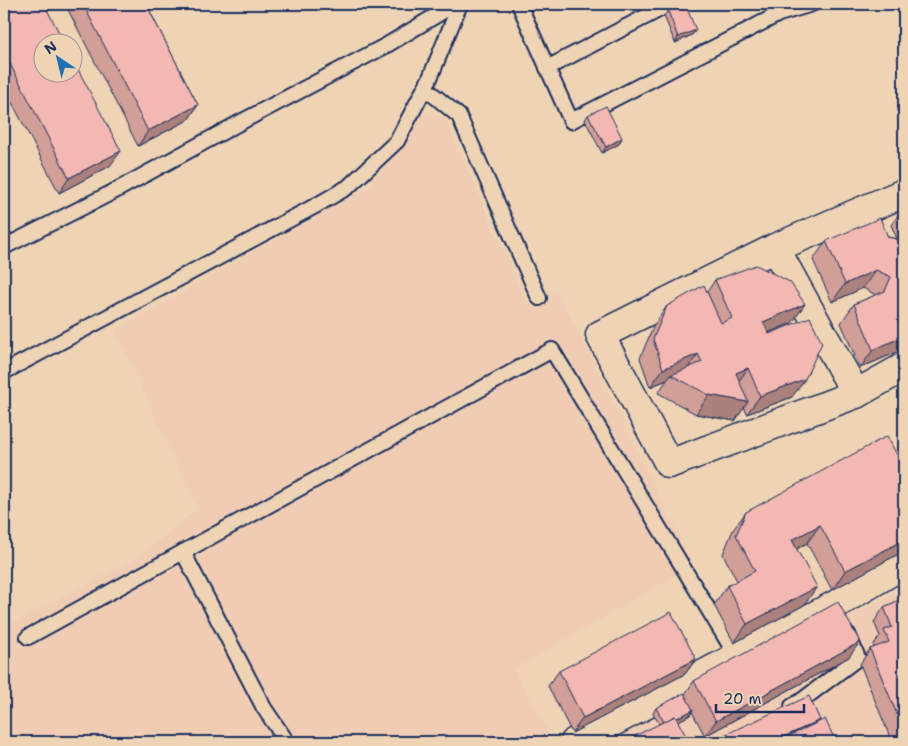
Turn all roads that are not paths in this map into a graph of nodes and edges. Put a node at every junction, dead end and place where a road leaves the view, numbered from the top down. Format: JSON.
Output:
{"nodes":[{"id":1,"x":455,"y":4,"type":"edge"},
{"id":2,"x":460,"y":4,"type":"edge"},
{"id":3,"x":519,"y":4,"type":"edge"},
{"id":4,"x":670,"y":4,"type":"edge"},
{"id":5,"x":812,"y":4,"type":"edge"},
{"id":6,"x":548,"y":68,"type":"junction"},
{"id":7,"x":425,"y":88,"type":"junction"},
{"id":8,"x":904,"y":192,"type":"edge"},
{"id":9,"x":4,"y":247,"type":"edge"},
{"id":10,"x":775,"y":248,"type":"junction"},
{"id":11,"x":539,"y":298,"type":"dead end"},
{"id":12,"x":904,"y":367,"type":"edge"},
{"id":13,"x":4,"y":372,"type":"edge"},
{"id":14,"x":856,"y":394,"type":"junction"},
{"id":15,"x":183,"y":552,"type":"junction"},
{"id":16,"x":904,"y":564,"type":"edge"},
{"id":17,"x":839,"y":614,"type":"junction"},
{"id":18,"x":28,"y":637,"type":"dead end"},
{"id":19,"x":737,"y":657,"type":"junction"},
{"id":20,"x":782,"y":711,"type":"edge"},
{"id":21,"x":287,"y":742,"type":"edge"},
{"id":22,"x":575,"y":742,"type":"edge"}],
"edges":[{"from":1,"to":9,"type":"lane"},
{"from":2,"to":7,"type":"lane"},
{"from":3,"to":6,"type":"lane"},
{"from":4,"to":6,"type":"lane"},
{"from":5,"to":6,"type":"lane"},
{"from":7,"to":11,"type":"lane"},
{"from":7,"to":13,"type":"lane"},
{"from":8,"to":10,"type":"street"},
{"from":10,"to":14,"type":"street"},
{"from":10,"to":14,"type":"street"},
{"from":12,"to":14,"type":"street"},
{"from":15,"to":18,"type":"lane"},
{"from":15,"to":19,"type":"lane"},
{"from":15,"to":21,"type":"lane"},
{"from":16,"to":17,"type":"street"},
{"from":17,"to":19,"type":"street"},
{"from":17,"to":20,"type":"lane"},
{"from":19,"to":22,"type":"street"}]}
